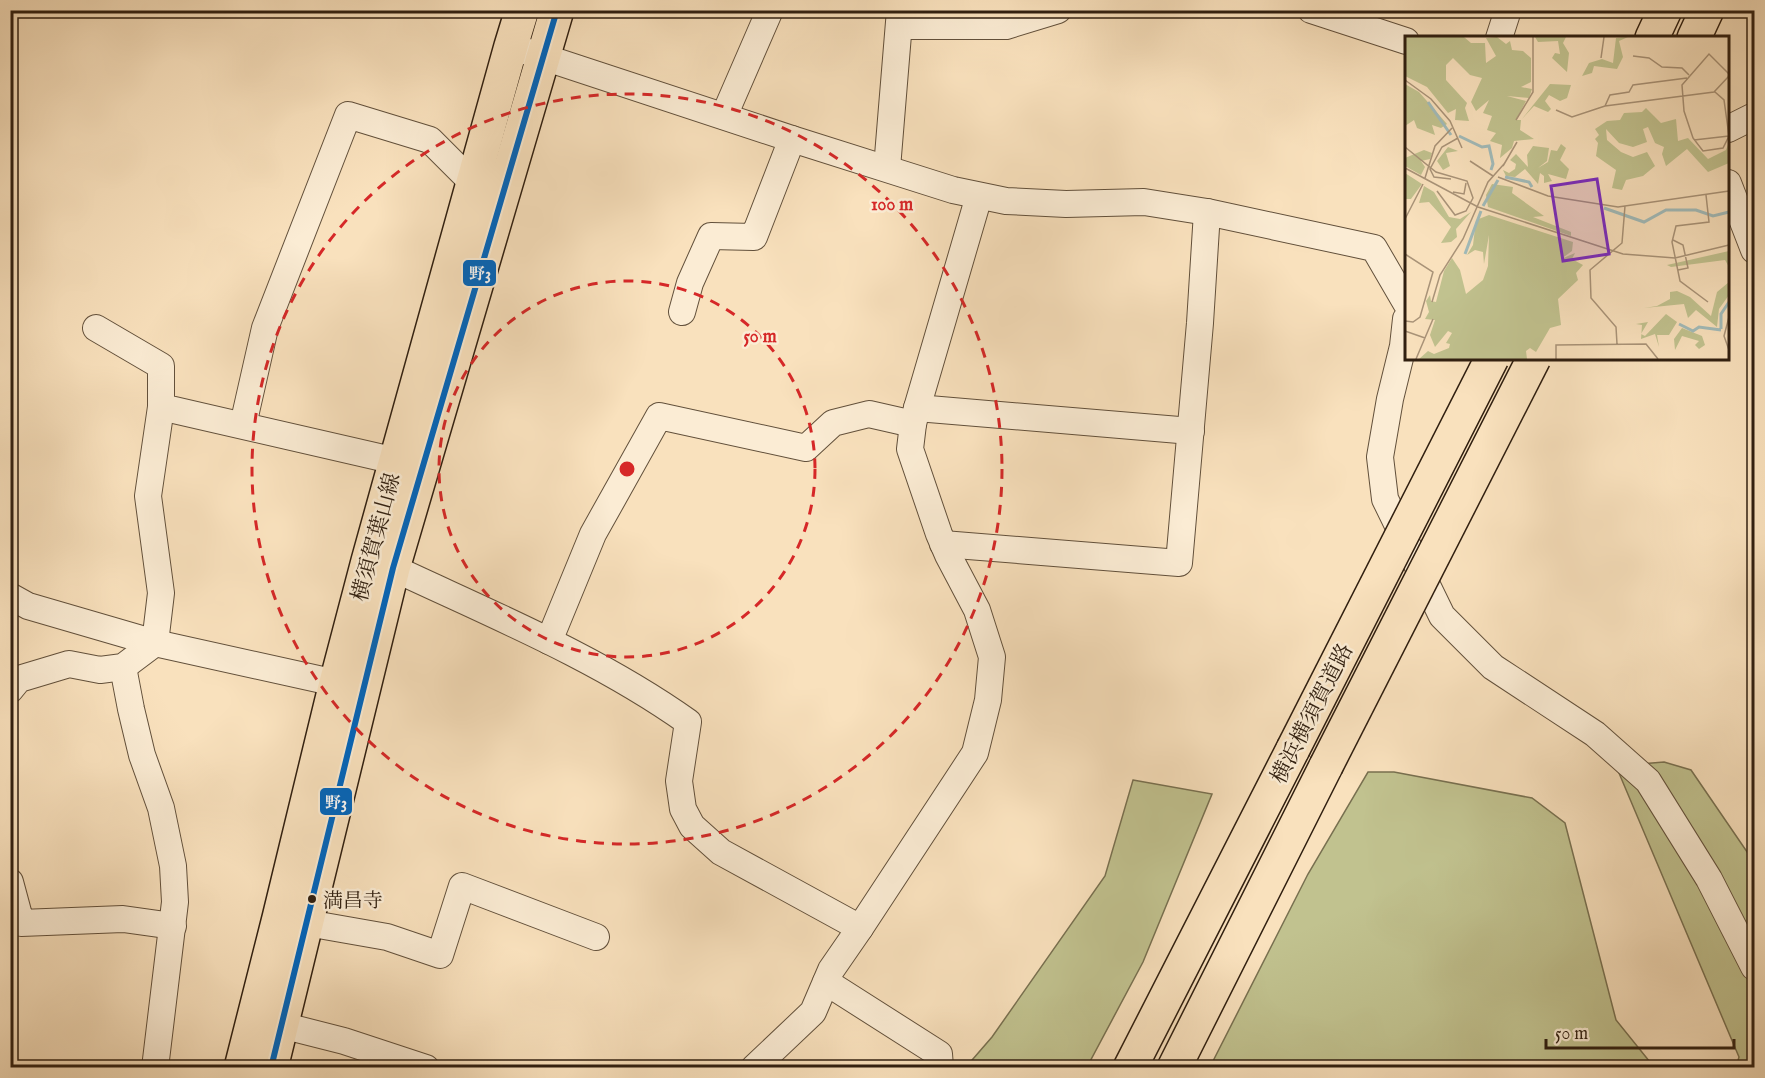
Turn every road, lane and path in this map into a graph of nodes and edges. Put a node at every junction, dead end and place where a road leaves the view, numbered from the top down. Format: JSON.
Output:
{"nodes":[{"id":1,"x":522,"y":10,"type":"edge"},
{"id":2,"x":557,"y":10,"type":"edge"},
{"id":3,"x":770,"y":10,"type":"edge"},
{"id":4,"x":1058,"y":10,"type":"edge"},
{"id":5,"x":1311,"y":10,"type":"edge"},
{"id":6,"x":1508,"y":10,"type":"edge"},
{"id":7,"x":1665,"y":10,"type":"edge"},
{"id":8,"x":1707,"y":10,"type":"edge"},
{"id":9,"x":1025,"y":15,"type":"edge"},
{"id":10,"x":1349,"y":16,"type":"edge"},
{"id":11,"x":899,"y":18,"type":"edge"},
{"id":12,"x":1500,"y":36,"type":"edge"},
{"id":13,"x":1653,"y":36,"type":"edge"},
{"id":14,"x":1695,"y":36,"type":"edge"},
{"id":15,"x":1405,"y":40,"type":"edge"},
{"id":16,"x":511,"y":46,"type":"junction"},
{"id":17,"x":542,"y":57,"type":"junction"},
{"id":18,"x":724,"y":116,"type":"junction"},
{"id":19,"x":1755,"y":116,"type":"edge"},
{"id":20,"x":1729,"y":129,"type":"edge"},
{"id":21,"x":792,"y":139,"type":"junction"},
{"id":22,"x":886,"y":168,"type":"junction"},
{"id":23,"x":472,"y":183,"type":"junction"},
{"id":24,"x":1729,"y":185,"type":"edge"},
{"id":25,"x":979,"y":196,"type":"junction"},
{"id":26,"x":1207,"y":212,"type":"junction"},
{"id":27,"x":1755,"y":250,"type":"edge"},
{"id":28,"x":1405,"y":300,"type":"edge"},
{"id":29,"x":682,"y":312,"type":"dead end"},
{"id":30,"x":96,"y":328,"type":"dead end"},
{"id":31,"x":1405,"y":346,"type":"edge"},
{"id":32,"x":1491,"y":360,"type":"edge"},
{"id":33,"x":1533,"y":360,"type":"edge"},
{"id":34,"x":161,"y":407,"type":"junction"},
{"id":35,"x":915,"y":416,"type":"junction"},
{"id":36,"x":243,"y":425,"type":"junction"},
{"id":37,"x":1191,"y":431,"type":"junction"},
{"id":38,"x":396,"y":461,"type":"junction"},
{"id":39,"x":943,"y":544,"type":"junction"},
{"id":40,"x":381,"y":564,"type":"junction"},
{"id":41,"x":10,"y":596,"type":"edge"},
{"id":42,"x":549,"y":641,"type":"junction"},
{"id":43,"x":155,"y":644,"type":"junction"},
{"id":44,"x":123,"y":668,"type":"junction"},
{"id":45,"x":336,"y":682,"type":"junction"},
{"id":46,"x":10,"y":690,"type":"edge"},
{"id":47,"x":10,"y":882,"type":"edge"},
{"id":48,"x":292,"y":921,"type":"junction"},
{"id":49,"x":173,"y":926,"type":"junction"},
{"id":50,"x":860,"y":928,"type":"junction"},
{"id":51,"x":596,"y":937,"type":"dead end"},
{"id":52,"x":1755,"y":967,"type":"edge"},
{"id":53,"x":826,"y":981,"type":"junction"},
{"id":54,"x":268,"y":1022,"type":"junction"},
{"id":55,"x":940,"y":1067,"type":"edge"},
{"id":56,"x":154,"y":1068,"type":"edge"},
{"id":57,"x":241,"y":1068,"type":"edge"},
{"id":58,"x":271,"y":1068,"type":"edge"},
{"id":59,"x":426,"y":1068,"type":"edge"},
{"id":60,"x":754,"y":1068,"type":"edge"},
{"id":61,"x":1130,"y":1068,"type":"edge"},
{"id":62,"x":1174,"y":1068,"type":"edge"}],
"edges":[{"from":1,"to":16,"type":"main road","name":"横須賀葉山線"},
{"from":2,"to":17,"type":"main road","name":"横須賀葉山線"},
{"from":3,"to":18,"type":"street"},
{"from":4,"to":9,"type":"street"},
{"from":5,"to":10,"type":"street"},
{"from":6,"to":12,"type":"street"},
{"from":7,"to":13,"type":"main road"},
{"from":8,"to":14,"type":"main road"},
{"from":9,"to":11,"type":"street"},
{"from":10,"to":15,"type":"street"},
{"from":11,"to":22,"type":"street"},
{"from":16,"to":17,"type":"street"},
{"from":16,"to":23,"type":"main road","name":"横須賀葉山線"},
{"from":17,"to":18,"type":"street"},
{"from":17,"to":40,"type":"main road","name":"横須賀葉山線"},
{"from":18,"to":21,"type":"street"},
{"from":19,"to":20,"type":"street"},
{"from":21,"to":22,"type":"street"},
{"from":21,"to":29,"type":"street"},
{"from":22,"to":25,"type":"street"},
{"from":23,"to":36,"type":"street"},
{"from":23,"to":38,"type":"main road","name":"横須賀葉山線"},
{"from":24,"to":27,"type":"street"},
{"from":25,"to":26,"type":"street"},
{"from":25,"to":35,"type":"street"},
{"from":26,"to":28,"type":"street"},
{"from":26,"to":37,"type":"street"},
{"from":30,"to":34,"type":"street"},
{"from":31,"to":52,"type":"street"},
{"from":32,"to":61,"type":"main road","name":"横浜横須賀道路","bridge":true},
{"from":33,"to":62,"type":"main road","name":"横浜横須賀道路","bridge":true},
{"from":34,"to":36,"type":"street"},
{"from":34,"to":43,"type":"street"},
{"from":35,"to":37,"type":"street"},
{"from":35,"to":39,"type":"street"},
{"from":35,"to":42,"type":"street"},
{"from":36,"to":38,"type":"street"},
{"from":37,"to":39,"type":"street"},
{"from":38,"to":40,"type":"main road","name":"横須賀葉山線"},
{"from":39,"to":50,"type":"street"},
{"from":40,"to":42,"type":"street"},
{"from":40,"to":45,"type":"main road","name":"横須賀葉山線"},
{"from":40,"to":48,"type":"main road","name":"横須賀葉山線"},
{"from":41,"to":43,"type":"street"},
{"from":42,"to":50,"type":"street"},
{"from":43,"to":44,"type":"street"},
{"from":43,"to":45,"type":"street"},
{"from":44,"to":46,"type":"street"},
{"from":44,"to":49,"type":"street"},
{"from":45,"to":48,"type":"main road","name":"横須賀葉山線"},
{"from":47,"to":49,"type":"street"},
{"from":48,"to":51,"type":"street"},
{"from":48,"to":54,"type":"main road","name":"横須賀葉山線"},
{"from":49,"to":56,"type":"street"},
{"from":50,"to":53,"type":"street"},
{"from":53,"to":55,"type":"street"},
{"from":53,"to":60,"type":"street"},
{"from":54,"to":57,"type":"main road","name":"横須賀葉山線"},
{"from":54,"to":58,"type":"main road","name":"横須賀葉山線"},
{"from":54,"to":59,"type":"street"}]}
